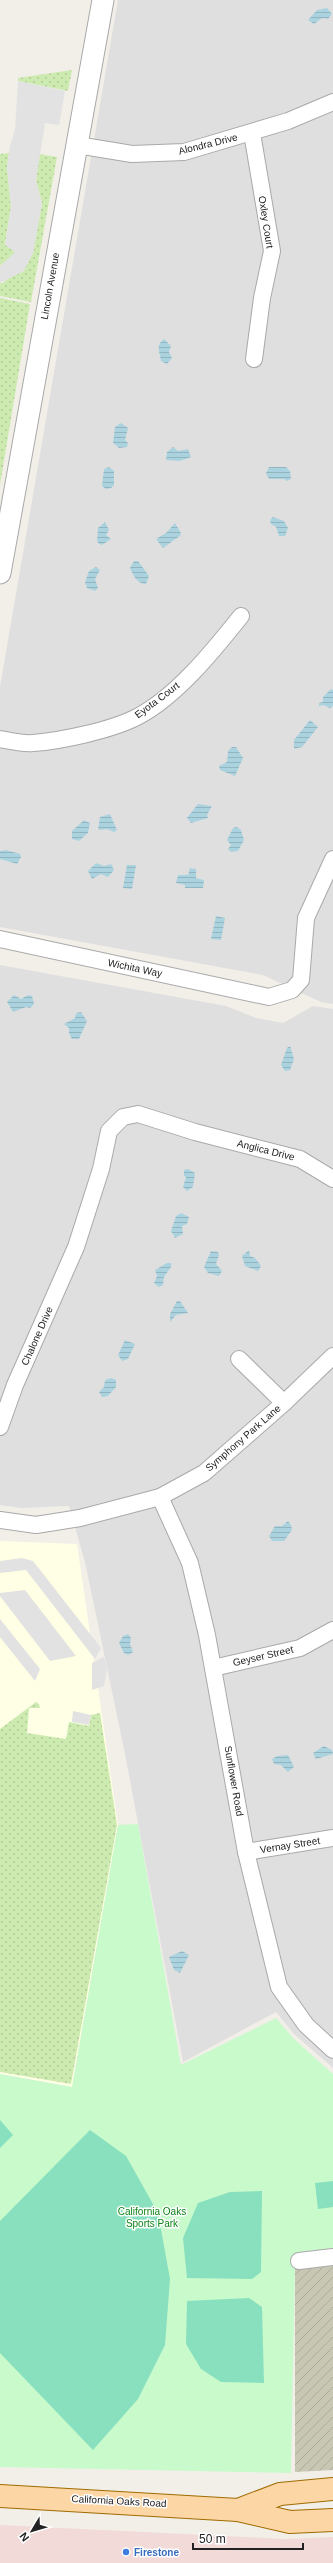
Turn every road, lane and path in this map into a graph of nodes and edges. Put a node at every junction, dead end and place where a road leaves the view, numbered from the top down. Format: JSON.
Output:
{"nodes":[{"id":1,"x":103,"y":0,"type":"edge"},
{"id":2,"x":333,"y":102,"type":"edge"},
{"id":3,"x":252,"y":133,"type":"junction"},
{"id":4,"x":77,"y":145,"type":"junction"},
{"id":5,"x":254,"y":359,"type":"dead end"},
{"id":6,"x":0,"y":573,"type":"edge"},
{"id":7,"x":241,"y":616,"type":"dead end"},
{"id":8,"x":0,"y":739,"type":"edge"},
{"id":9,"x":333,"y":859,"type":"edge"},
{"id":10,"x":0,"y":939,"type":"edge"},
{"id":11,"x":333,"y":1179,"type":"edge"},
{"id":12,"x":76,"y":1246,"type":"joint"},
{"id":13,"x":333,"y":1356,"type":"edge"},
{"id":14,"x":239,"y":1359,"type":"dead end"},
{"id":15,"x":284,"y":1403,"type":"junction"},
{"id":16,"x":0,"y":1427,"type":"edge"},
{"id":17,"x":160,"y":1497,"type":"junction"},
{"id":18,"x":0,"y":1520,"type":"edge"},
{"id":19,"x":333,"y":1630,"type":"edge"},
{"id":20,"x":213,"y":1668,"type":"junction"},
{"id":21,"x":333,"y":1838,"type":"edge"},
{"id":22,"x":246,"y":1852,"type":"junction"},
{"id":23,"x":333,"y":2050,"type":"edge"},
{"id":24,"x":333,"y":2256,"type":"edge"},
{"id":25,"x":298,"y":2261,"type":"dead end"},
{"id":26,"x":333,"y":2489,"type":"edge"},
{"id":27,"x":0,"y":2496,"type":"edge"},
{"id":28,"x":238,"y":2510,"type":"junction"},
{"id":29,"x":333,"y":2520,"type":"edge"}],
"edges":[{"from":1,"to":4,"type":"street","name":"Lincoln Avenue"},
{"from":2,"to":3,"type":"street","name":"Alondra Drive"},
{"from":3,"to":4,"type":"street","name":"Alondra Drive"},
{"from":3,"to":5,"type":"street","name":"Oxley Court"},
{"from":4,"to":6,"type":"street","name":"Lincoln Avenue"},
{"from":7,"to":8,"type":"street","name":"Eyota Court"},
{"from":9,"to":10,"type":"street","name":"Wichita Way"},
{"from":11,"to":12,"type":"street","name":"Anglica Drive"},
{"from":12,"to":16,"type":"street","name":"Chalone Drive"},
{"from":13,"to":15,"type":"street","name":"Symphony Park Lane"},
{"from":14,"to":15,"type":"street"},
{"from":15,"to":17,"type":"street","name":"Symphony Park Lane"},
{"from":17,"to":18,"type":"street","name":"Symphony Park Lane"},
{"from":17,"to":20,"type":"street","name":"Sunflower Road"},
{"from":19,"to":20,"type":"street","name":"Geyser Street"},
{"from":20,"to":22,"type":"street","name":"Sunflower Road"},
{"from":21,"to":22,"type":"street","name":"Vernay Street"},
{"from":22,"to":23,"type":"street","name":"Sunflower Road"},
{"from":24,"to":25,"type":"street"},
{"from":26,"to":28,"type":"main road","name":"California Oaks Road"},
{"from":27,"to":28,"type":"main road","name":"California Oaks Road"},
{"from":28,"to":29,"type":"main road","name":"California Oaks Road"}]}
